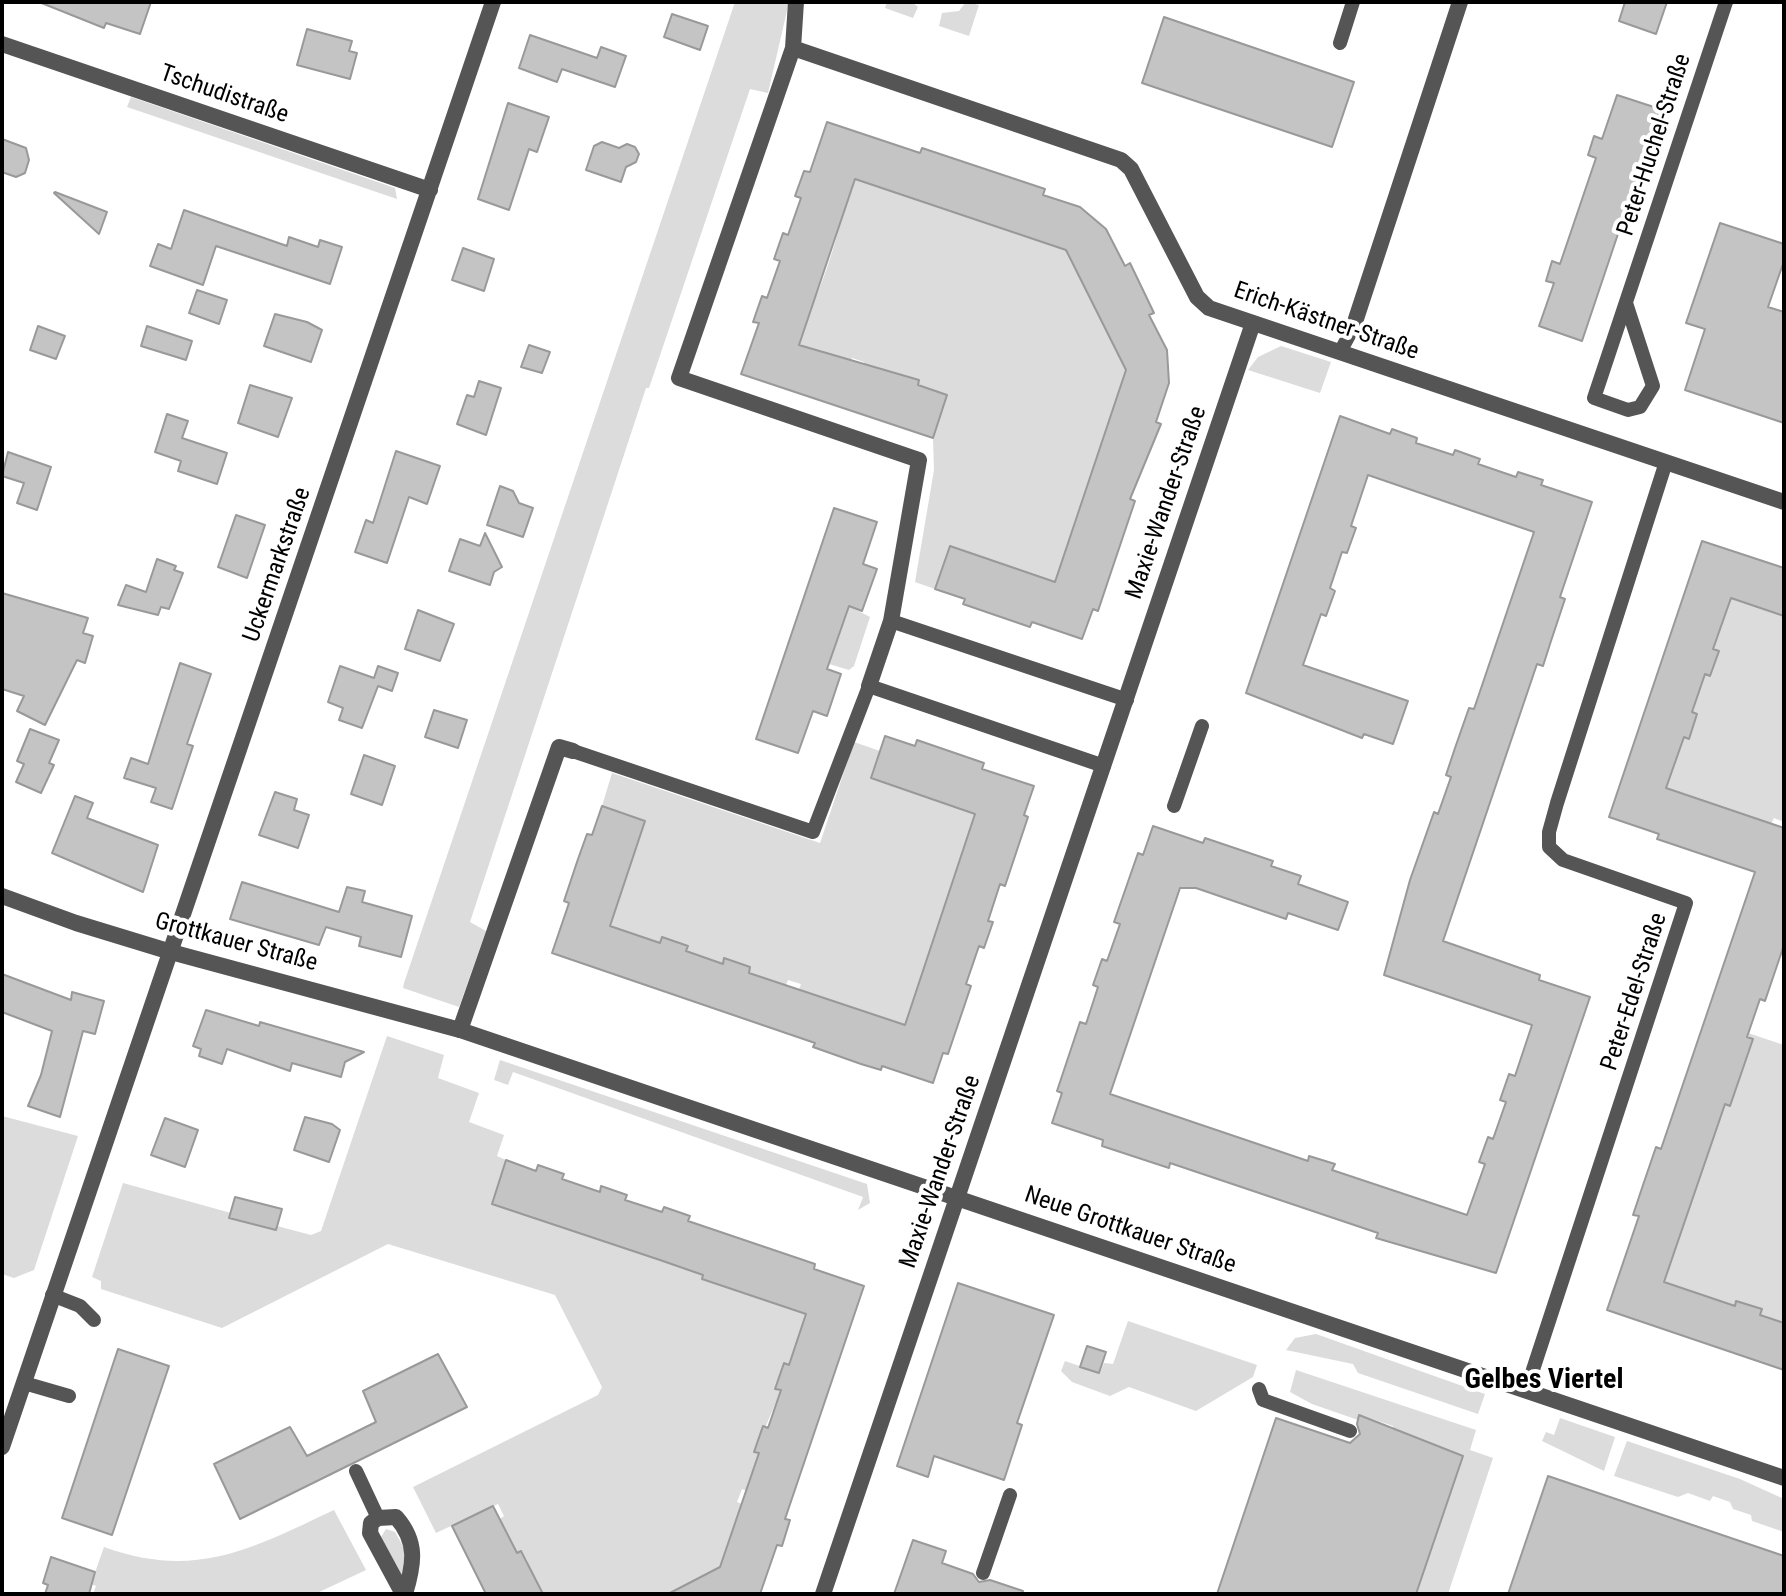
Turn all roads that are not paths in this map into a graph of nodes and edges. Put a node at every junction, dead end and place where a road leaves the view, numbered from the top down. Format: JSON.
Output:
{"nodes":[{"id":1,"x":493,"y":2,"type":"edge"},
{"id":2,"x":796,"y":2,"type":"edge"},
{"id":3,"x":1353,"y":2,"type":"edge"},
{"id":4,"x":1460,"y":2,"type":"edge"},
{"id":5,"x":1726,"y":2,"type":"edge"},
{"id":6,"x":1340,"y":43,"type":"dead end"},
{"id":7,"x":2,"y":44,"type":"edge"},
{"id":8,"x":793,"y":48,"type":"junction"},
{"id":9,"x":430,"y":190,"type":"junction"},
{"id":10,"x":1626,"y":303,"type":"junction"},
{"id":11,"x":1253,"y":323,"type":"junction"},
{"id":12,"x":1353,"y":328,"type":"joint"},
{"id":13,"x":1340,"y":352,"type":"junction"},
{"id":14,"x":1666,"y":462,"type":"junction"},
{"id":15,"x":1784,"y":502,"type":"edge"},
{"id":16,"x":891,"y":621,"type":"junction"},
{"id":17,"x":869,"y":686,"type":"junction"},
{"id":18,"x":1127,"y":700,"type":"junction"},
{"id":19,"x":1202,"y":726,"type":"dead end"},
{"id":20,"x":573,"y":751,"type":"joint"},
{"id":21,"x":1104,"y":766,"type":"junction"},
{"id":22,"x":1174,"y":806,"type":"dead end"},
{"id":23,"x":2,"y":896,"type":"edge"},
{"id":24,"x":171,"y":952,"type":"junction"},
{"id":25,"x":460,"y":1030,"type":"junction"},
{"id":26,"x":957,"y":1198,"type":"junction"},
{"id":27,"x":52,"y":1295,"type":"junction"},
{"id":28,"x":94,"y":1320,"type":"dead end"},
{"id":29,"x":24,"y":1383,"type":"junction"},
{"id":30,"x":1259,"y":1389,"type":"dead end"},
{"id":31,"x":1526,"y":1391,"type":"junction"},
{"id":32,"x":69,"y":1396,"type":"dead end"},
{"id":33,"x":1350,"y":1431,"type":"dead end"},
{"id":34,"x":3,"y":1441,"type":"edge"},
{"id":35,"x":356,"y":1471,"type":"dead end"},
{"id":36,"x":1784,"y":1478,"type":"edge"},
{"id":37,"x":1010,"y":1495,"type":"dead end"},
{"id":38,"x":378,"y":1518,"type":"junction"},
{"id":39,"x":983,"y":1573,"type":"dead end"},
{"id":40,"x":404,"y":1594,"type":"edge"},
{"id":41,"x":823,"y":1594,"type":"edge"}],
"edges":[{"from":1,"to":9,"type":"street","name":"Uckermarkstraße"},
{"from":2,"to":8,"type":"street"},
{"from":3,"to":6,"type":"lane"},
{"from":4,"to":12,"type":"street","name":"Erich-Kästner-Straße"},
{"from":5,"to":10,"type":"lane","name":"Peter-Huchel-Straße"},
{"from":7,"to":9,"type":"street","name":"Tschudistraße"},
{"from":8,"to":11,"type":"street","name":"Erich-Kästner-Straße"},
{"from":8,"to":16,"type":"street"},
{"from":9,"to":24,"type":"street","name":"Uckermarkstraße"},
{"from":10,"to":10,"type":"lane","name":"Peter-Huchel-Straße"},
{"from":11,"to":13,"type":"street","name":"Erich-Kästner-Straße"},
{"from":11,"to":18,"type":"street","name":"Maxie-Wander-Straße"},
{"from":12,"to":13,"type":"lane"},
{"from":13,"to":14,"type":"street","name":"Erich-Kästner-Straße"},
{"from":14,"to":15,"type":"street","name":"Erich-Kästner-Straße"},
{"from":14,"to":31,"type":"lane","name":"Peter-Edel-Straße"},
{"from":16,"to":17,"type":"street"},
{"from":16,"to":18,"type":"lane"},
{"from":17,"to":20,"type":"lane"},
{"from":17,"to":21,"type":"lane"},
{"from":18,"to":21,"type":"street","name":"Maxie-Wander-Straße"},
{"from":19,"to":22,"type":"lane"},
{"from":20,"to":25,"type":"street"},
{"from":21,"to":26,"type":"street","name":"Maxie-Wander-Straße"},
{"from":23,"to":24,"type":"street","name":"Grottkauer Straße"},
{"from":24,"to":25,"type":"street","name":"Grottkauer Straße"},
{"from":24,"to":27,"type":"street","name":"Uckermarkstraße"},
{"from":25,"to":26,"type":"street","name":"Neue Grottkauer Straße"},
{"from":26,"to":31,"type":"street","name":"Neue Grottkauer Straße"},
{"from":26,"to":41,"type":"street","name":"Maxie-Wander-Straße"},
{"from":27,"to":28,"type":"lane"},
{"from":27,"to":29,"type":"street","name":"Uckermarkstraße"},
{"from":29,"to":32,"type":"lane"},
{"from":29,"to":34,"type":"street","name":"Uckermarkstraße"},
{"from":30,"to":33,"type":"lane"},
{"from":31,"to":36,"type":"street","name":"Neue Grottkauer Straße"},
{"from":35,"to":38,"type":"lane"},
{"from":37,"to":39,"type":"lane"},
{"from":38,"to":40,"type":"street"},
{"from":38,"to":40,"type":"street"}]}
